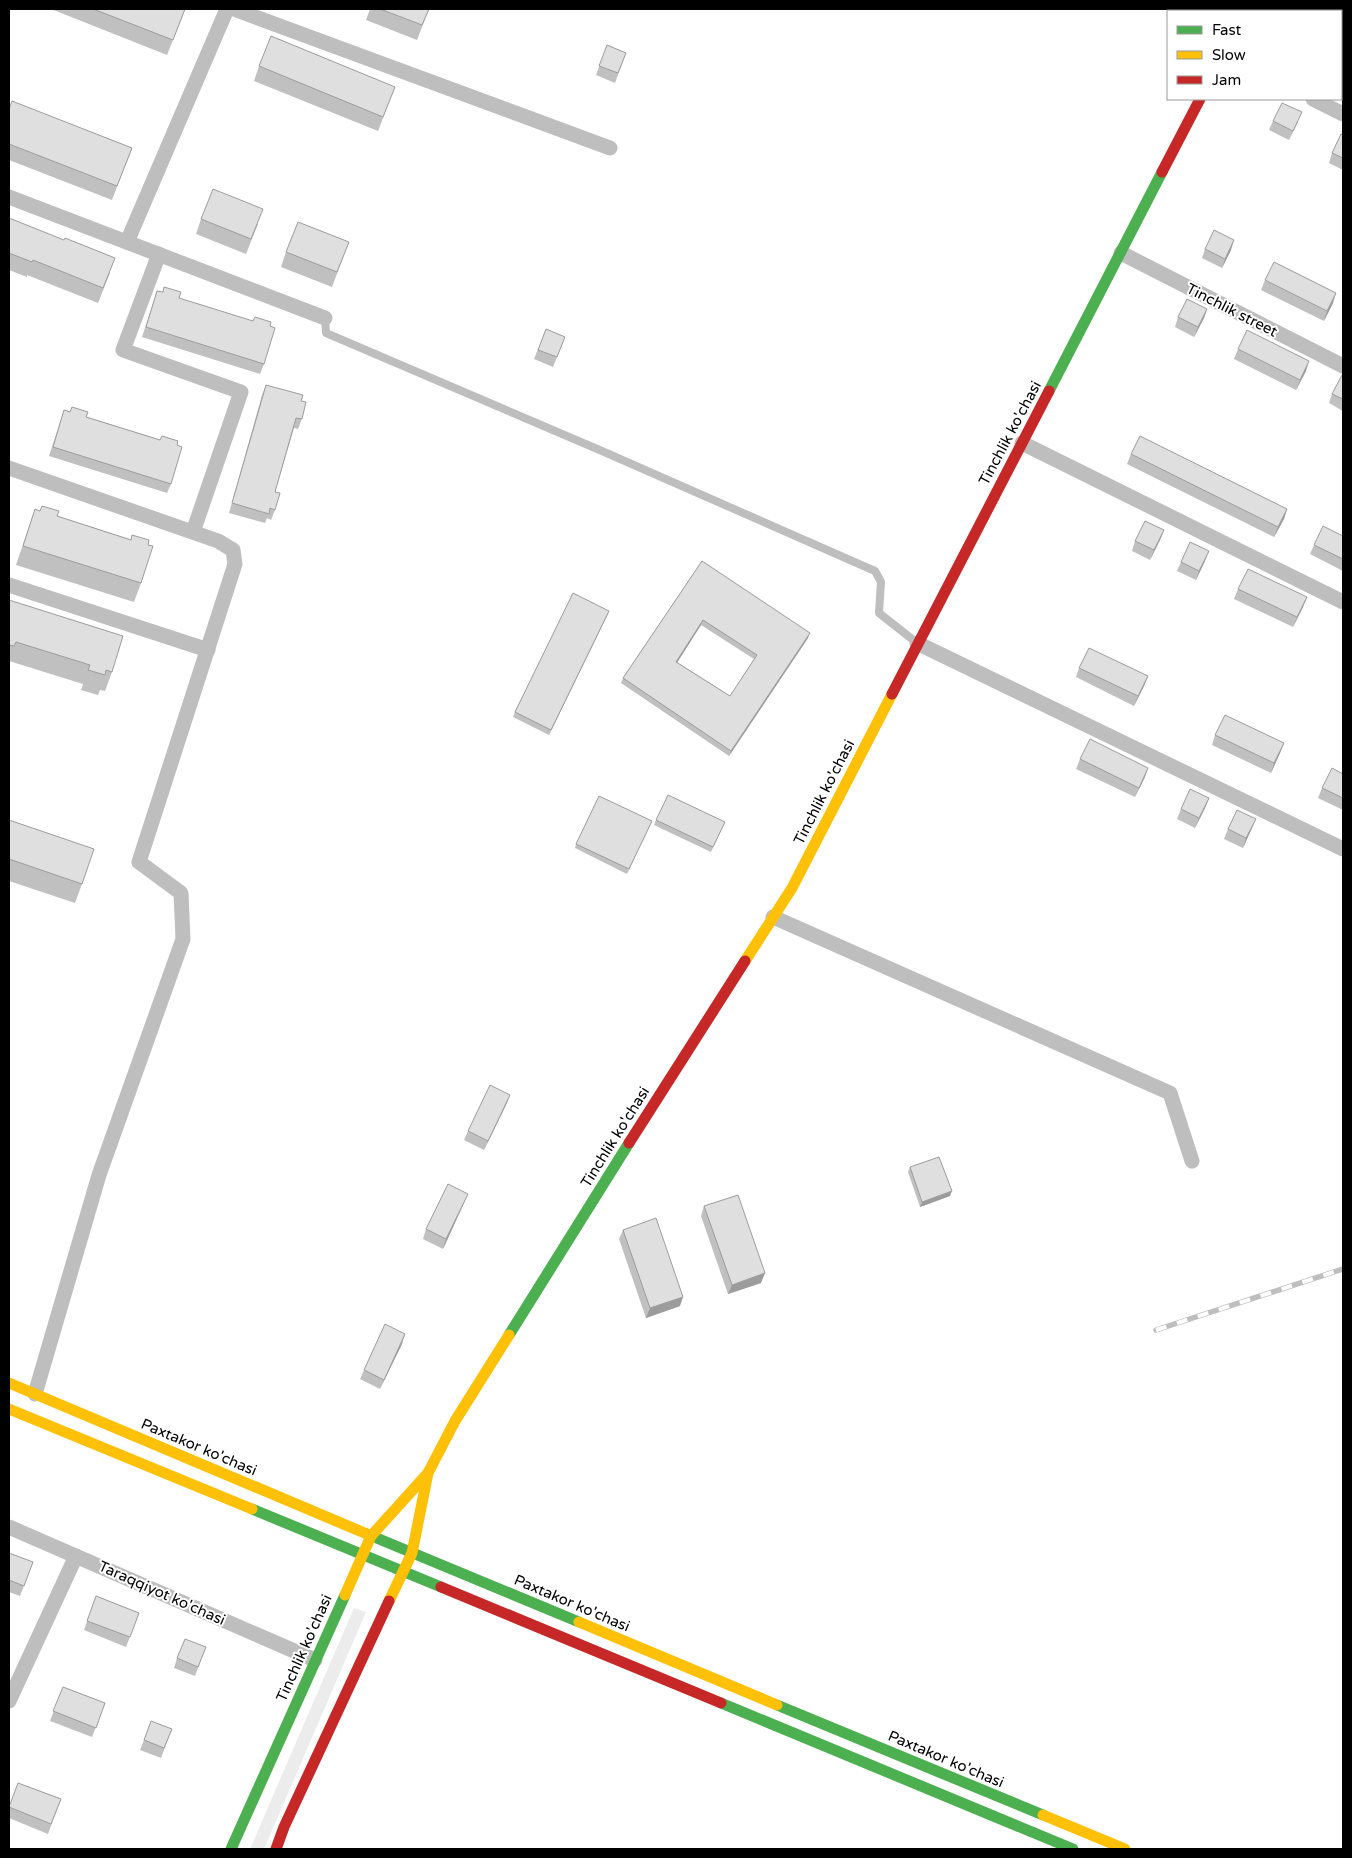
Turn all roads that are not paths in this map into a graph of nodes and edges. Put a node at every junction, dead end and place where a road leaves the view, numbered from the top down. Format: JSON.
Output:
{"nodes":[{"id":1,"x":227,"y":9,"type":"edge"},
{"id":2,"x":234,"y":9,"type":"edge"},
{"id":3,"x":1199,"y":100,"type":"edge"},
{"id":4,"x":1315,"y":100,"type":"edge"},
{"id":5,"x":1343,"y":114,"type":"edge"},
{"id":6,"x":610,"y":148,"type":"dead end"},
{"id":7,"x":9,"y":196,"type":"edge"},
{"id":8,"x":127,"y":242,"type":"junction"},
{"id":9,"x":1121,"y":253,"type":"junction"},
{"id":10,"x":159,"y":254,"type":"junction"},
{"id":11,"x":325,"y":318,"type":"joint"},
{"id":12,"x":1343,"y":366,"type":"edge"},
{"id":13,"x":1022,"y":443,"type":"junction"},
{"id":14,"x":9,"y":468,"type":"edge"},
{"id":15,"x":193,"y":532,"type":"junction"},
{"id":16,"x":9,"y":586,"type":"edge"},
{"id":17,"x":1343,"y":602,"type":"edge"},
{"id":18,"x":917,"y":643,"type":"junction"},
{"id":19,"x":208,"y":650,"type":"junction"},
{"id":20,"x":1343,"y":849,"type":"edge"},
{"id":21,"x":773,"y":917,"type":"junction"},
{"id":22,"x":1192,"y":1161,"type":"dead end"},
{"id":23,"x":9,"y":1383,"type":"edge"},
{"id":24,"x":36,"y":1394,"type":"junction"},
{"id":25,"x":9,"y":1409,"type":"edge"},
{"id":26,"x":428,"y":1473,"type":"junction"},
{"id":27,"x":9,"y":1527,"type":"edge"},
{"id":28,"x":371,"y":1536,"type":"junction"},
{"id":29,"x":412,"y":1553,"type":"junction"},
{"id":30,"x":362,"y":1554,"type":"junction"},
{"id":31,"x":76,"y":1556,"type":"junction"},
{"id":32,"x":402,"y":1571,"type":"junction"},
{"id":33,"x":315,"y":1660,"type":"junction"},
{"id":34,"x":9,"y":1700,"type":"edge"},
{"id":35,"x":231,"y":1849,"type":"edge"},
{"id":36,"x":276,"y":1849,"type":"edge"},
{"id":37,"x":1073,"y":1849,"type":"edge"},
{"id":38,"x":1125,"y":1849,"type":"edge"}],
"edges":[{"from":1,"to":8,"type":"street"},
{"from":2,"to":6,"type":"street"},
{"from":3,"to":9,"type":"main road","name":"Tinchlik ko'chasi"},
{"from":4,"to":5,"type":"street"},
{"from":7,"to":8,"type":"street"},
{"from":8,"to":10,"type":"street"},
{"from":9,"to":12,"type":"street","name":"Tinchlik street"},
{"from":9,"to":13,"type":"main road","name":"Tinchlik ko'chasi"},
{"from":10,"to":11,"type":"street"},
{"from":10,"to":15,"type":"street"},
{"from":11,"to":18,"type":"lane"},
{"from":13,"to":17,"type":"street"},
{"from":13,"to":18,"type":"main road","name":"Tinchlik ko'chasi"},
{"from":14,"to":15,"type":"street"},
{"from":15,"to":19,"type":"street"},
{"from":16,"to":19,"type":"street"},
{"from":18,"to":20,"type":"street"},
{"from":18,"to":21,"type":"main road","name":"Tinchlik ko'chasi"},
{"from":19,"to":24,"type":"street"},
{"from":21,"to":22,"type":"street"},
{"from":21,"to":26,"type":"main road","name":"Tinchlik ko'chasi"},
{"from":23,"to":24,"type":"main road","name":"Paxtakor ko'chasi"},
{"from":24,"to":28,"type":"main road","name":"Paxtakor ko'chasi"},
{"from":25,"to":30,"type":"main road"},
{"from":26,"to":28,"type":"main road","name":"Tinchlik ko'chasi"},
{"from":26,"to":29,"type":"main road","name":"Tinchlik ko'chasi"},
{"from":27,"to":31,"type":"street","name":"Taraqqiyot ko'chasi"},
{"from":28,"to":29,"type":"main road","name":"Paxtakor ko'chasi"},
{"from":28,"to":30,"type":"main road","name":"Tinchlik ko'chasi"},
{"from":29,"to":32,"type":"main road","name":"Tinchlik ko'chasi"},
{"from":29,"to":38,"type":"main road","name":"Paxtakor ko'chasi"},
{"from":30,"to":32,"type":"main road"},
{"from":30,"to":33,"type":"main road","name":"Tinchlik ko'chasi"},
{"from":31,"to":33,"type":"street","name":"Taraqqiyot ko'chasi"},
{"from":31,"to":34,"type":"street"},
{"from":32,"to":36,"type":"main road","name":"Tinchlik ko'chasi"},
{"from":32,"to":37,"type":"main road"},
{"from":33,"to":35,"type":"main road","name":"Tinchlik ko'chasi"}]}
